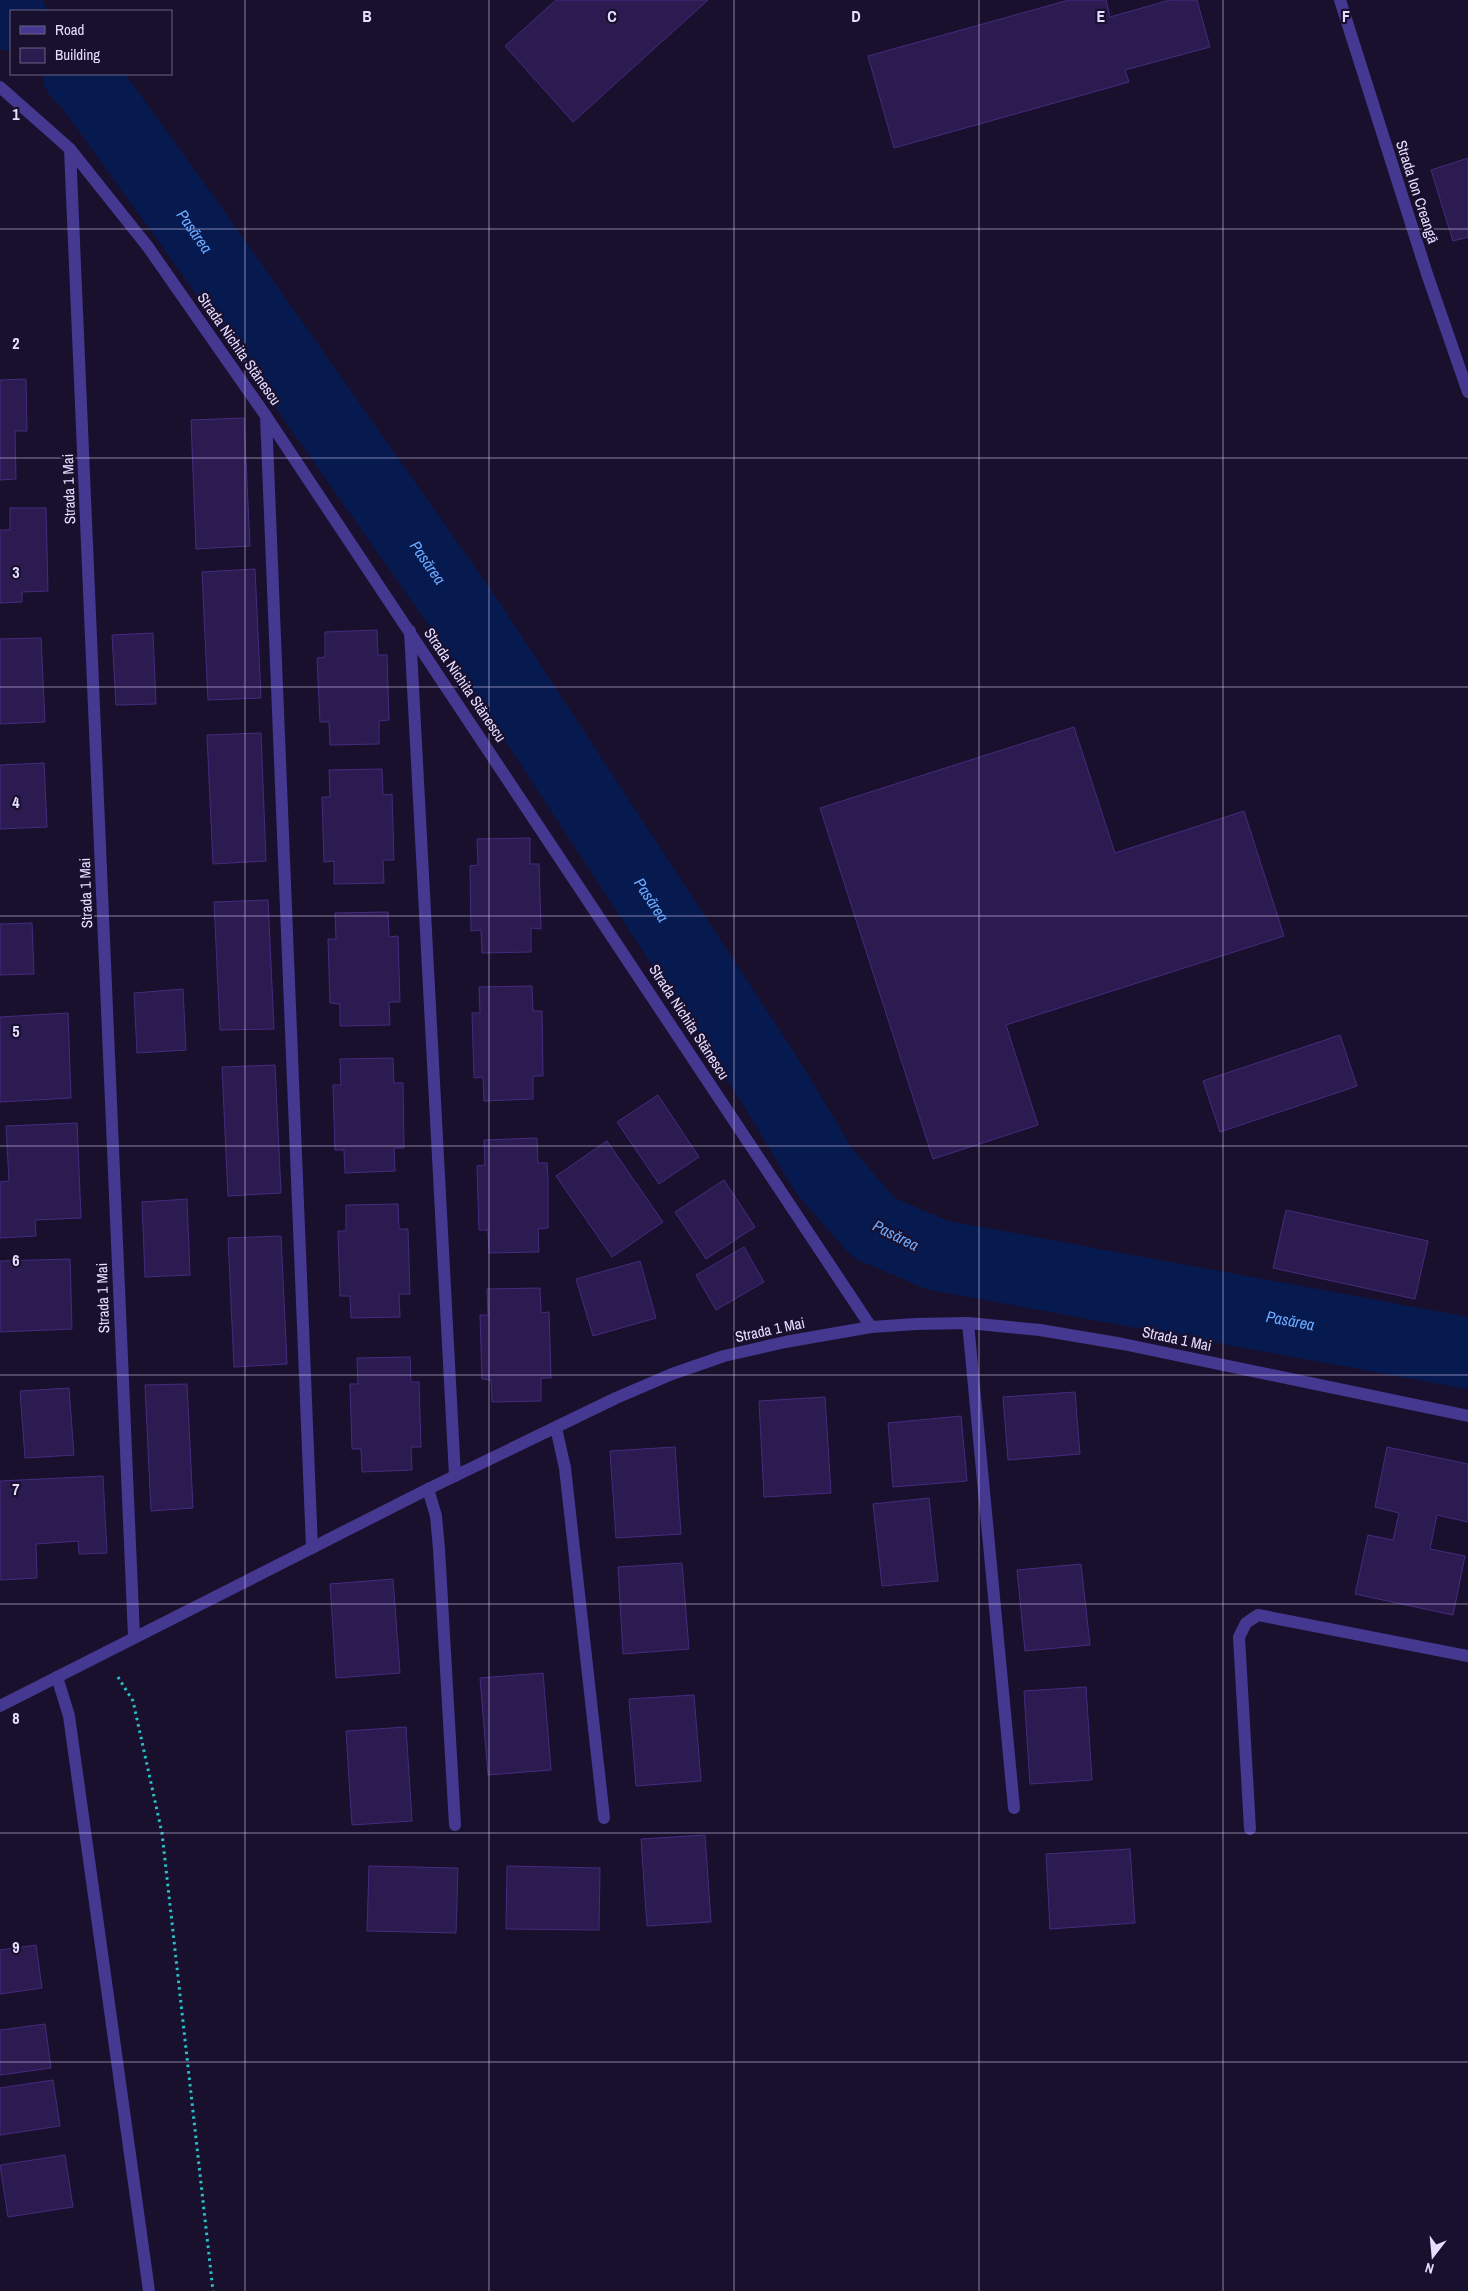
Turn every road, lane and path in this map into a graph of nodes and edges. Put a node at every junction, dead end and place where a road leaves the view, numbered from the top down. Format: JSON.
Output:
{"nodes":[{"id":1,"x":1340,"y":0,"type":"edge"},
{"id":2,"x":0,"y":87,"type":"edge"},
{"id":3,"x":70,"y":149,"type":"junction"},
{"id":4,"x":1468,"y":392,"type":"edge"},
{"id":5,"x":266,"y":416,"type":"junction"},
{"id":6,"x":410,"y":631,"type":"junction"},
{"id":7,"x":968,"y":1323,"type":"junction"},
{"id":8,"x":870,"y":1327,"type":"junction"},
{"id":9,"x":1468,"y":1416,"type":"edge"},
{"id":10,"x":556,"y":1428,"type":"junction"},
{"id":11,"x":455,"y":1476,"type":"junction"},
{"id":12,"x":428,"y":1489,"type":"junction"},
{"id":13,"x":312,"y":1548,"type":"junction"},
{"id":14,"x":134,"y":1637,"type":"junction"},
{"id":15,"x":102,"y":1653,"type":"junction"},
{"id":16,"x":1468,"y":1656,"type":"edge"},
{"id":17,"x":56,"y":1677,"type":"junction"},
{"id":18,"x":0,"y":1706,"type":"edge"},
{"id":19,"x":1014,"y":1808,"type":"dead end"},
{"id":20,"x":604,"y":1818,"type":"dead end"},
{"id":21,"x":455,"y":1825,"type":"dead end"},
{"id":22,"x":1250,"y":1829,"type":"dead end"},
{"id":23,"x":149,"y":2291,"type":"edge"},
{"id":24,"x":213,"y":2291,"type":"edge"}],
"edges":[{"from":1,"to":4,"type":"street","name":"Strada Ion Creangă"},
{"from":2,"to":3,"type":"street","name":"Strada Nichita Stănescu"},
{"from":3,"to":5,"type":"street","name":"Strada Nichita Stănescu"},
{"from":3,"to":14,"type":"street","name":"Strada 1 Mai"},
{"from":5,"to":6,"type":"street","name":"Strada Nichita Stănescu"},
{"from":5,"to":13,"type":"street"},
{"from":6,"to":8,"type":"street","name":"Strada Nichita Stănescu"},
{"from":6,"to":11,"type":"street"},
{"from":7,"to":8,"type":"street","name":"Strada 1 Mai"},
{"from":7,"to":9,"type":"street","name":"Strada 1 Mai"},
{"from":7,"to":19,"type":"street"},
{"from":8,"to":10,"type":"street","name":"Strada 1 Mai"},
{"from":10,"to":11,"type":"street","name":"Strada 1 Mai"},
{"from":10,"to":20,"type":"street"},
{"from":11,"to":12,"type":"street","name":"Strada 1 Mai"},
{"from":12,"to":13,"type":"street","name":"Strada 1 Mai"},
{"from":12,"to":21,"type":"street"},
{"from":13,"to":14,"type":"street","name":"Strada 1 Mai"},
{"from":14,"to":15,"type":"street","name":"Strada 1 Mai"},
{"from":15,"to":17,"type":"street","name":"Strada 1 Mai"},
{"from":15,"to":24,"type":"path"},
{"from":16,"to":22,"type":"street"},
{"from":17,"to":18,"type":"street","name":"Strada 1 Mai"},
{"from":17,"to":23,"type":"street"}]}
